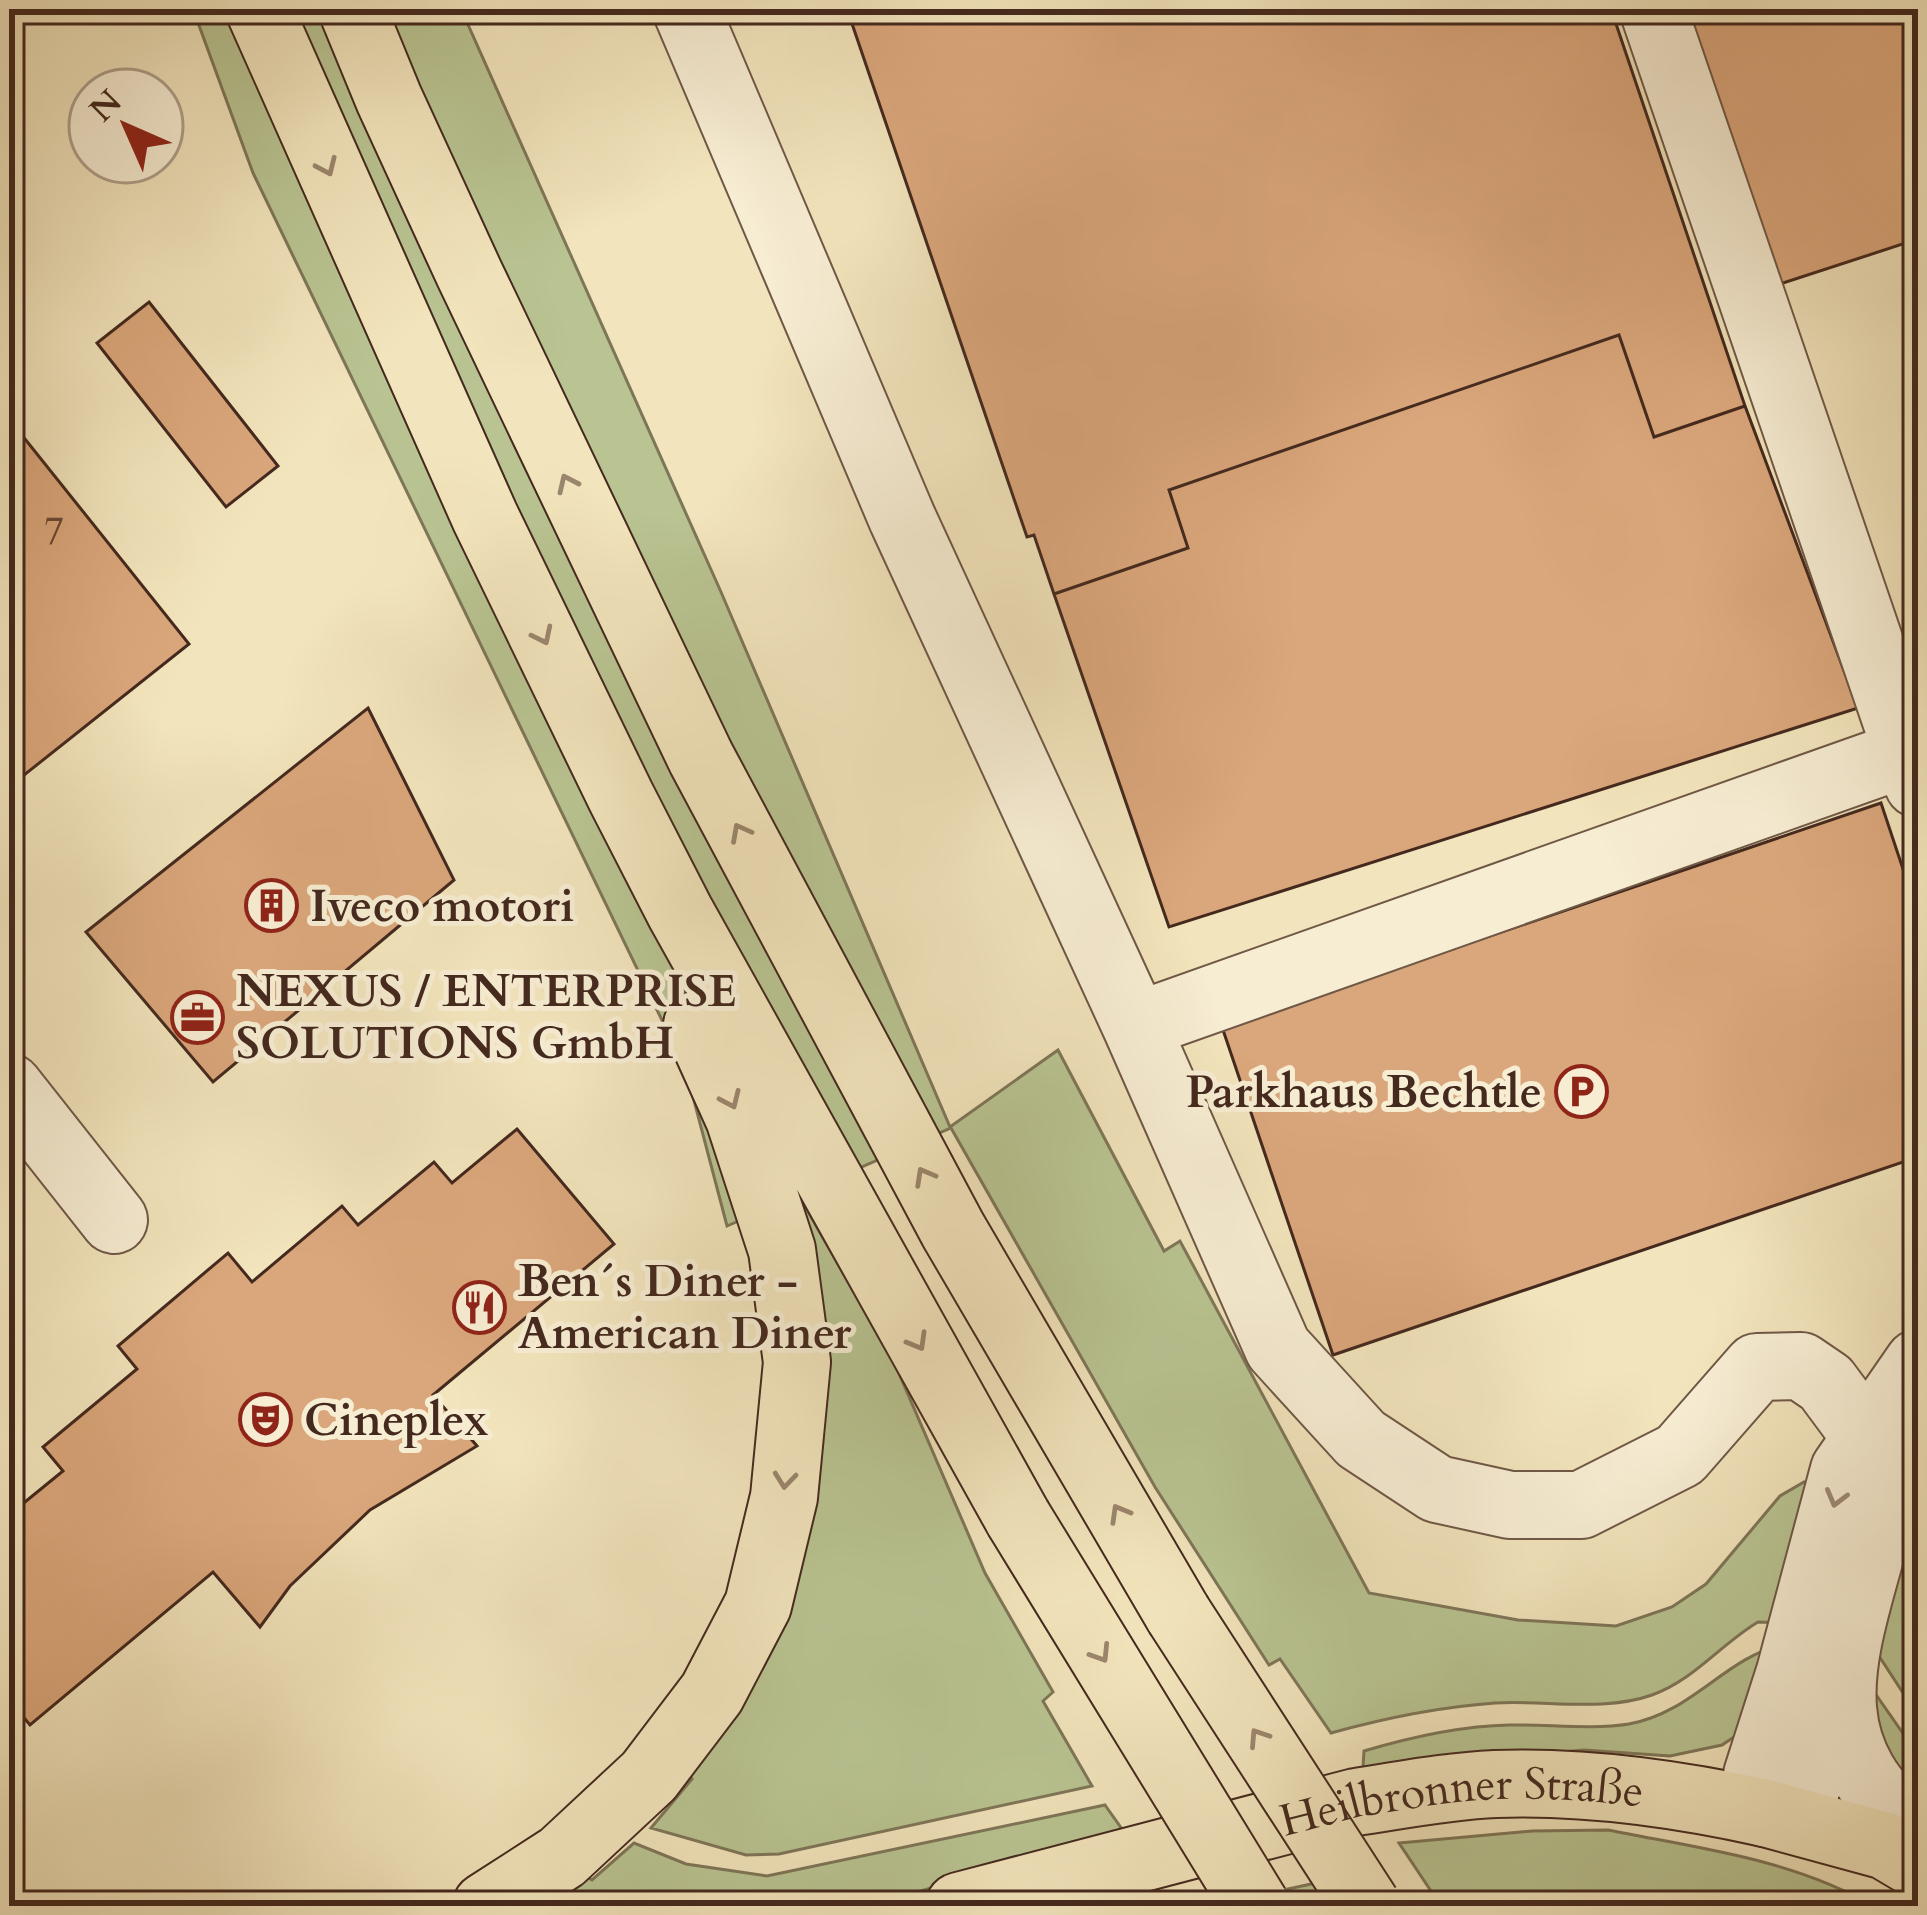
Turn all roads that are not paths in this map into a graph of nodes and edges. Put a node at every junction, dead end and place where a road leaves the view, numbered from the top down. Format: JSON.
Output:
{"nodes":[{"id":1,"x":260,"y":9,"type":"edge"},
{"id":2,"x":352,"y":9,"type":"edge"},
{"id":3,"x":686,"y":9,"type":"edge"},
{"id":4,"x":1653,"y":9,"type":"edge"},
{"id":5,"x":1913,"y":769,"type":"edge"},
{"id":6,"x":621,"y":796,"type":"junction"},
{"id":7,"x":1136,"y":1026,"type":"junction"},
{"id":8,"x":9,"y":1087,"type":"edge"},
{"id":9,"x":114,"y":1220,"type":"dead end"},
{"id":10,"x":1918,"y":1363,"type":"edge"},
{"id":11,"x":1892,"y":1435,"type":"edge"},
{"id":12,"x":1840,"y":1682,"type":"junction"},
{"id":13,"x":1787,"y":1820,"type":"junction"},
{"id":14,"x":1918,"y":1832,"type":"edge"},
{"id":15,"x":1160,"y":1852,"type":"junction"},
{"id":16,"x":1918,"y":1865,"type":"edge"},
{"id":17,"x":486,"y":1906,"type":"edge"},
{"id":18,"x":959,"y":1906,"type":"edge"},
{"id":19,"x":1022,"y":1906,"type":"edge"},
{"id":20,"x":1256,"y":1906,"type":"edge"},
{"id":21,"x":1367,"y":1906,"type":"edge"},
{"id":22,"x":1917,"y":1906,"type":"edge"}],
"edges":[{"from":1,"to":6,"type":"main road","one_way":true},
{"from":21,"to":2,"type":"main road","one_way":true,"bridge":true},
{"from":3,"to":7,"type":"street"},
{"from":4,"to":5,"type":"street"},
{"from":5,"to":7,"type":"street"},
{"from":6,"to":17,"type":"main road","one_way":true},
{"from":6,"to":20,"type":"main road","one_way":true,"bridge":true},
{"from":7,"to":11,"type":"street"},
{"from":8,"to":9,"type":"street"},
{"from":10,"to":11,"type":"street"},
{"from":11,"to":12,"type":"street"},
{"from":11,"to":13,"type":"street","one_way":true},
{"from":12,"to":13,"type":"street"},
{"from":12,"to":14,"type":"street"},
{"from":13,"to":15,"type":"main road","name":"Heilbronner Straße"},
{"from":13,"to":16,"type":"main road","name":"Heilbronner Straße"},
{"from":13,"to":22,"type":"main road"},
{"from":15,"to":18,"type":"main road","name":"Heilbronner Straße"},
{"from":15,"to":19,"type":"main road","name":"Heilbronner Straße"}]}
